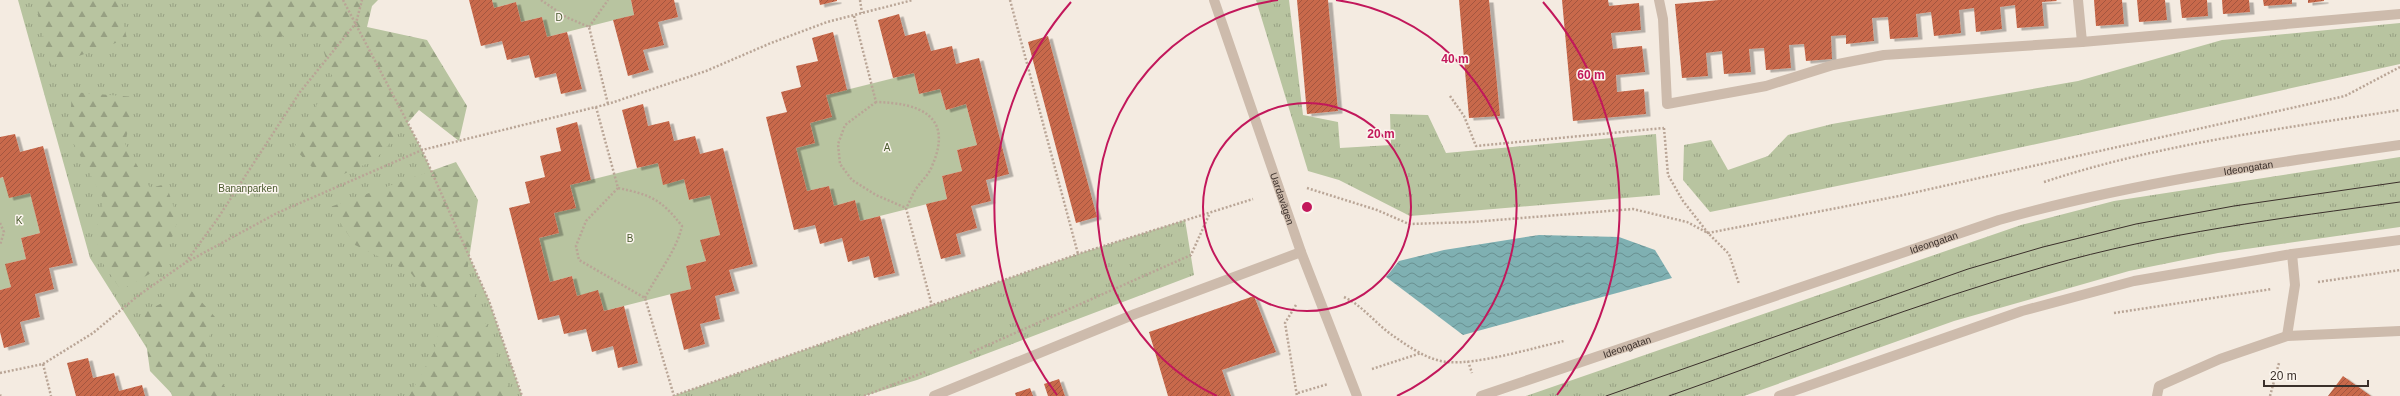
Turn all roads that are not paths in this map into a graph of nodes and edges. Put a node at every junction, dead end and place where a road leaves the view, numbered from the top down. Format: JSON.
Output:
{"nodes":[{"id":1,"x":1214,"y":0,"type":"edge"},
{"id":2,"x":1659,"y":0,"type":"edge"},
{"id":3,"x":2078,"y":0,"type":"edge"},
{"id":4,"x":2400,"y":14,"type":"edge"},
{"id":5,"x":2082,"y":42,"type":"junction"},
{"id":6,"x":2400,"y":145,"type":"edge"},
{"id":7,"x":2400,"y":240,"type":"edge"},
{"id":8,"x":1301,"y":252,"type":"junction"},
{"id":9,"x":2292,"y":254,"type":"junction"},
{"id":10,"x":2400,"y":331,"type":"edge"},
{"id":11,"x":2287,"y":336,"type":"junction"},
{"id":12,"x":934,"y":396,"type":"edge"},
{"id":13,"x":1357,"y":396,"type":"edge"},
{"id":14,"x":1481,"y":396,"type":"edge"},
{"id":15,"x":1778,"y":396,"type":"edge"},
{"id":16,"x":2156,"y":396,"type":"edge"}],
"edges":[{"from":1,"to":8,"type":"street","name":"Uardavägen"},
{"from":2,"to":5,"type":"street"},
{"from":3,"to":5,"type":"street"},
{"from":4,"to":5,"type":"street"},
{"from":6,"to":14,"type":"street","name":"Ideongatan"},
{"from":7,"to":9,"type":"street"},
{"from":8,"to":12,"type":"street"},
{"from":8,"to":13,"type":"street","name":"Uardavägen"},
{"from":9,"to":11,"type":"street"},
{"from":9,"to":15,"type":"street"},
{"from":10,"to":11,"type":"street"},
{"from":11,"to":16,"type":"street"}]}
